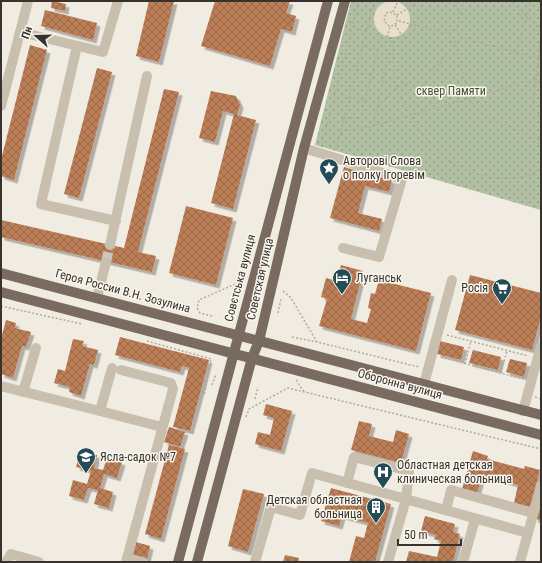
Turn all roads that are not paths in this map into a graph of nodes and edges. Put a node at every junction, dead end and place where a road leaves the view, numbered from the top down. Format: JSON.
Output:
{"nodes":[{"id":1,"x":28,"y":1,"type":"edge"},
{"id":2,"x":118,"y":1,"type":"edge"},
{"id":3,"x":328,"y":1,"type":"edge"},
{"id":4,"x":345,"y":1,"type":"edge"},
{"id":5,"x":20,"y":32,"type":"junction"},
{"id":6,"x":77,"y":46,"type":"junction"},
{"id":7,"x":147,"y":76,"type":"dead end"},
{"id":8,"x":1,"y":106,"type":"edge"},
{"id":9,"x":304,"y":148,"type":"junction"},
{"id":10,"x":116,"y":221,"type":"junction"},
{"id":11,"x":110,"y":245,"type":"tunnel mouth"},
{"id":12,"x":343,"y":248,"type":"dead end"},
{"id":13,"x":106,"y":262,"type":"tunnel mouth"},
{"id":14,"x":1,"y":273,"type":"edge"},
{"id":15,"x":452,"y":280,"type":"dead end"},
{"id":16,"x":1,"y":292,"type":"edge"},
{"id":17,"x":97,"y":298,"type":"junction"},
{"id":18,"x":238,"y":335,"type":"junction"},
{"id":19,"x":259,"y":341,"type":"junction"},
{"id":20,"x":541,"y":346,"type":"edge"},
{"id":21,"x":36,"y":348,"type":"dead end"},
{"id":22,"x":234,"y":352,"type":"junction"},
{"id":23,"x":252,"y":358,"type":"junction"},
{"id":24,"x":424,"y":384,"type":"junction"},
{"id":25,"x":1,"y":386,"type":"edge"},
{"id":26,"x":23,"y":392,"type":"junction"},
{"id":27,"x":524,"y":410,"type":"junction"},
{"id":28,"x":100,"y":411,"type":"junction"},
{"id":29,"x":541,"y":415,"type":"edge"},
{"id":30,"x":162,"y":427,"type":"junction"},
{"id":31,"x":541,"y":435,"type":"edge"},
{"id":32,"x":347,"y":483,"type":"junction"},
{"id":33,"x":541,"y":486,"type":"edge"},
{"id":34,"x":406,"y":499,"type":"junction"},
{"id":35,"x":539,"y":499,"type":"edge"},
{"id":36,"x":446,"y":510,"type":"junction"},
{"id":37,"x":533,"y":513,"type":"junction"},
{"id":38,"x":475,"y":518,"type":"junction"},
{"id":39,"x":528,"y":533,"type":"junction"},
{"id":40,"x":126,"y":560,"type":"edge"},
{"id":41,"x":6,"y":562,"type":"edge"},
{"id":42,"x":39,"y":562,"type":"edge"},
{"id":43,"x":143,"y":562,"type":"edge"},
{"id":44,"x":178,"y":562,"type":"edge"},
{"id":45,"x":198,"y":562,"type":"edge"},
{"id":46,"x":255,"y":562,"type":"edge"},
{"id":47,"x":388,"y":562,"type":"edge"},
{"id":48,"x":463,"y":562,"type":"edge"},
{"id":49,"x":520,"y":562,"type":"edge"}],
"edges":[{"from":1,"to":5,"type":"street"},
{"from":2,"to":6,"type":"street"},
{"from":3,"to":18,"type":"main road","name":"Совєтська вулиця"},
{"from":4,"to":9,"type":"main road","name":"Советская улица"},
{"from":5,"to":6,"type":"street"},
{"from":5,"to":8,"type":"street"},
{"from":6,"to":10,"type":"street"},
{"from":7,"to":10,"type":"street"},
{"from":9,"to":12,"type":"street"},
{"from":9,"to":19,"type":"main road","name":"Советская улица"},
{"from":10,"to":11,"type":"street"},
{"from":13,"to":17,"type":"street"},
{"from":14,"to":17,"type":"main road","name":"Героя России В.Н. Зозулина"},
{"from":15,"to":24,"type":"street"},
{"from":16,"to":22,"type":"main road"},
{"from":17,"to":18,"type":"main road","name":"Героя России В.Н. Зозулина"},
{"from":18,"to":19,"type":"main road","name":"Героя России В.Н. Зозулина"},
{"from":18,"to":22,"type":"main road","name":"Совєтська вулиця"},
{"from":19,"to":23,"type":"main road","name":"Советская улица"},
{"from":19,"to":24,"type":"main road","name":"Оборонна вулиця"},
{"from":20,"to":27,"type":"street"},
{"from":21,"to":26,"type":"street"},
{"from":22,"to":23,"type":"main road","name":"Оборонна вулиця"},
{"from":22,"to":44,"type":"main road","name":"Совєтська вулиця"},
{"from":23,"to":31,"type":"main road","name":"Оборонна вулиця"},
{"from":23,"to":45,"type":"main road","name":"Советская улица"},
{"from":24,"to":27,"type":"main road","name":"Оборонна вулиця"},
{"from":25,"to":26,"type":"street"},
{"from":26,"to":28,"type":"street"},
{"from":27,"to":29,"type":"main road","name":"Оборонна вулиця"},
{"from":28,"to":30,"type":"street"},
{"from":28,"to":30,"type":"street"},
{"from":30,"to":40,"type":"street"},
{"from":32,"to":34,"type":"street"},
{"from":32,"to":34,"type":"street"},
{"from":32,"to":46,"type":"street"},
{"from":33,"to":35,"type":"street"},
{"from":34,"to":36,"type":"street"},
{"from":34,"to":47,"type":"street"},
{"from":35,"to":37,"type":"street"},
{"from":36,"to":37,"type":"street"},
{"from":36,"to":38,"type":"street"},
{"from":37,"to":39,"type":"street"},
{"from":38,"to":39,"type":"street"},
{"from":38,"to":48,"type":"street"},
{"from":39,"to":49,"type":"street"},
{"from":40,"to":43,"type":"street"},
{"from":41,"to":42,"type":"street"}]}
